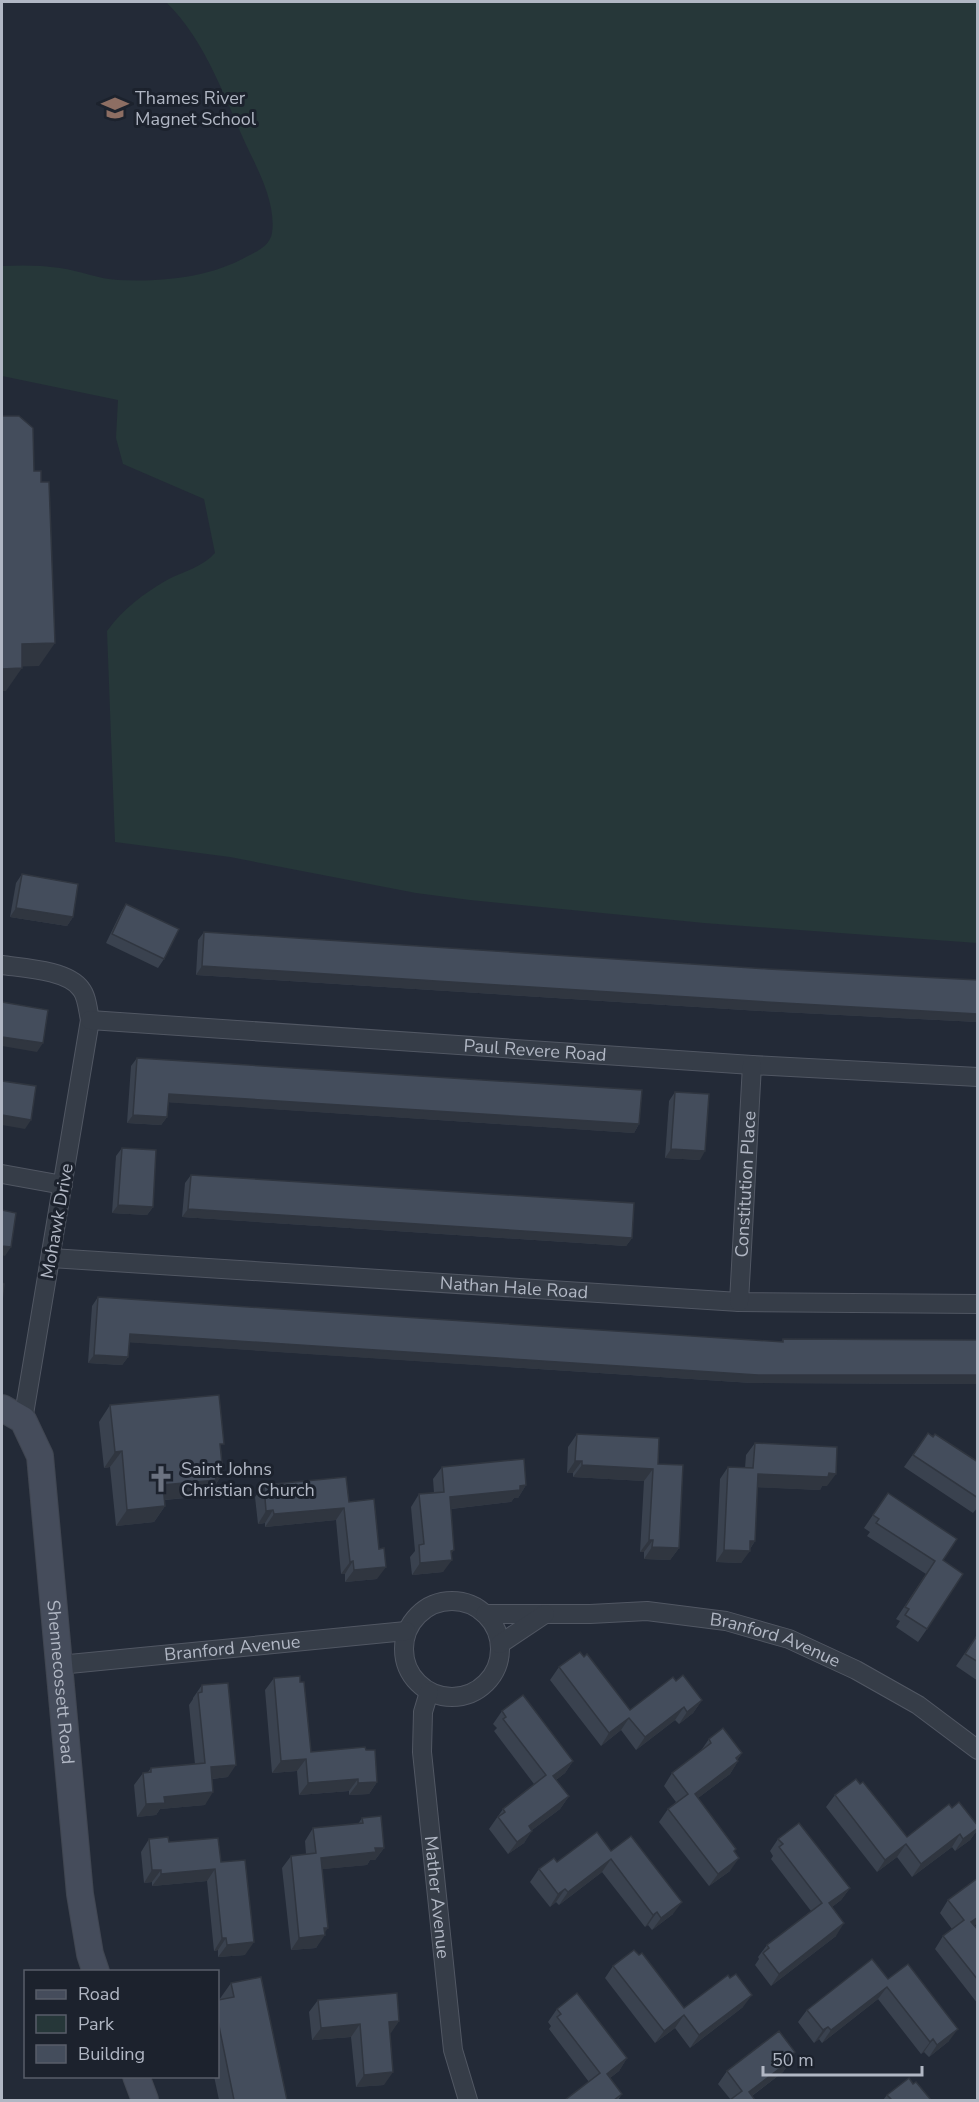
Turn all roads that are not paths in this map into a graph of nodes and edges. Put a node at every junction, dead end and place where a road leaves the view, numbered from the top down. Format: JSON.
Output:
{"nodes":[{"id":1,"x":2,"y":964,"type":"edge"},
{"id":2,"x":90,"y":1020,"type":"junction"},
{"id":3,"x":752,"y":1065,"type":"junction"},
{"id":4,"x":978,"y":1077,"type":"edge"},
{"id":5,"x":2,"y":1174,"type":"edge"},
{"id":6,"x":63,"y":1185,"type":"junction"},
{"id":7,"x":51,"y":1258,"type":"junction"},
{"id":8,"x":740,"y":1302,"type":"junction"},
{"id":9,"x":978,"y":1304,"type":"edge"},
{"id":10,"x":12,"y":1414,"type":"edge"},
{"id":11,"x":484,"y":1614,"type":"junction"},
{"id":12,"x":545,"y":1614,"type":"junction"},
{"id":13,"x":405,"y":1630,"type":"junction"},
{"id":14,"x":500,"y":1644,"type":"junction"},
{"id":15,"x":59,"y":1665,"type":"junction"},
{"id":16,"x":429,"y":1692,"type":"junction"},
{"id":17,"x":978,"y":1750,"type":"edge"},
{"id":18,"x":96,"y":1970,"type":"edge"},
{"id":19,"x":137,"y":2078,"type":"edge"},
{"id":20,"x":145,"y":2100,"type":"edge"},
{"id":21,"x":468,"y":2100,"type":"edge"}],
"edges":[{"from":1,"to":2,"type":"street"},
{"from":2,"to":3,"type":"street","name":"Paul Revere Road"},
{"from":2,"to":6,"type":"street","name":"Mohawk Drive"},
{"from":3,"to":4,"type":"street","name":"Paul Revere Road"},
{"from":3,"to":8,"type":"street","name":"Constitution Place"},
{"from":5,"to":6,"type":"street"},
{"from":6,"to":7,"type":"street","name":"Mohawk Drive"},
{"from":7,"to":8,"type":"street","name":"Nathan Hale Road"},
{"from":7,"to":10,"type":"street","name":"Mohawk Drive"},
{"from":8,"to":9,"type":"street","name":"Nathan Hale Road"},
{"from":10,"to":15,"type":"street","name":"Shennecossett Road"},
{"from":11,"to":12,"type":"street","name":"Branford Avenue"},
{"from":11,"to":13,"type":"street"},
{"from":11,"to":14,"type":"street"},
{"from":12,"to":14,"type":"street"},
{"from":12,"to":17,"type":"street","name":"Branford Avenue"},
{"from":13,"to":15,"type":"street","name":"Branford Avenue"},
{"from":13,"to":16,"type":"street"},
{"from":14,"to":16,"type":"street"},
{"from":15,"to":18,"type":"street","name":"Shennecossett Road"},
{"from":16,"to":21,"type":"street","name":"Mather Avenue"},
{"from":19,"to":20,"type":"street"}]}
